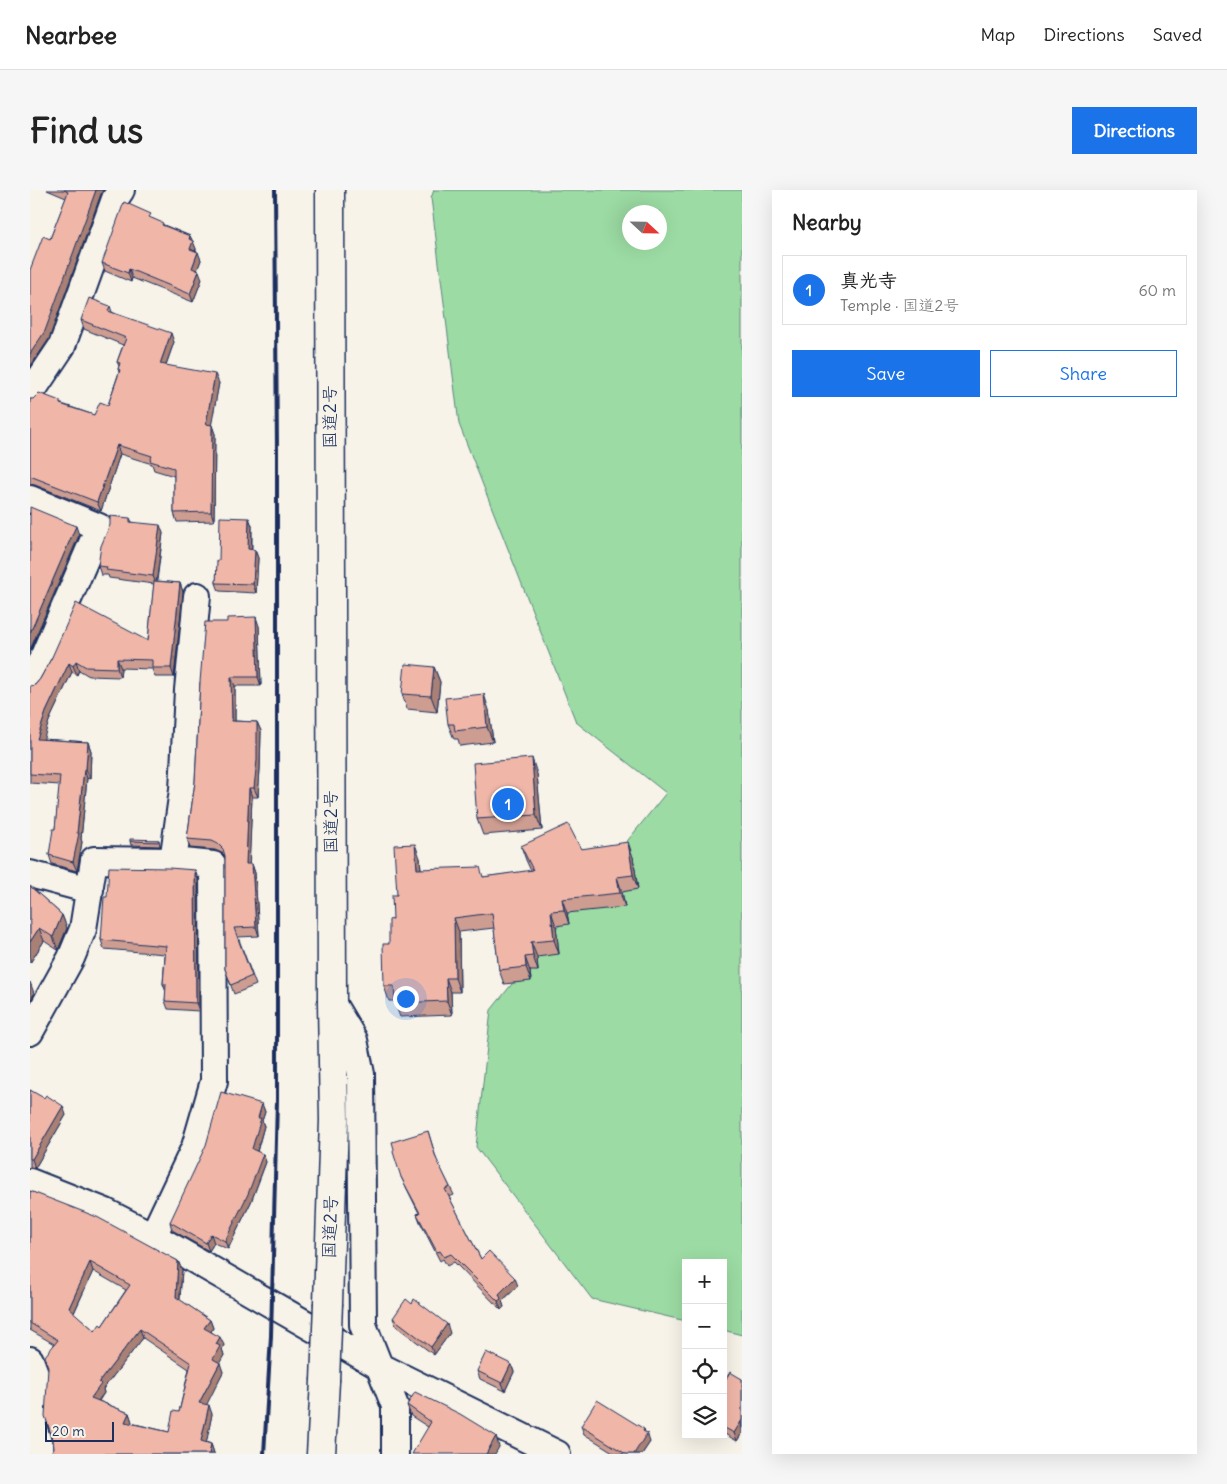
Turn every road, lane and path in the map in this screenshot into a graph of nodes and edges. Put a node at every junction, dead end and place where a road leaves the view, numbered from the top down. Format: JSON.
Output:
{"nodes":[{"id":1,"x":122,"y":190,"type":"edge"},
{"id":2,"x":330,"y":190,"type":"edge"},
{"id":3,"x":30,"y":394,"type":"edge"},
{"id":4,"x":30,"y":499,"type":"edge"},
{"id":5,"x":198,"y":596,"type":"dead end"},
{"id":6,"x":30,"y":681,"type":"edge"},
{"id":7,"x":173,"y":861,"type":"junction"},
{"id":8,"x":30,"y":874,"type":"edge"},
{"id":9,"x":90,"y":890,"type":"junction"},
{"id":10,"x":332,"y":1003,"type":"junction"},
{"id":11,"x":30,"y":1032,"type":"edge"},
{"id":12,"x":30,"y":1182,"type":"edge"},
{"id":13,"x":153,"y":1236,"type":"junction"},
{"id":14,"x":30,"y":1360,"type":"edge"},
{"id":15,"x":379,"y":1366,"type":"junction"},
{"id":16,"x":42,"y":1454,"type":"edge"},
{"id":17,"x":321,"y":1454,"type":"edge"},
{"id":18,"x":395,"y":1454,"type":"edge"},
{"id":19,"x":557,"y":1454,"type":"edge"}],
"edges":[{"from":1,"to":3,"type":"street"},
{"from":2,"to":10,"type":"highway","name":"国道2号"},
{"from":4,"to":6,"type":"street"},
{"from":5,"to":7,"type":"street"},
{"from":7,"to":9,"type":"street"},
{"from":7,"to":13,"type":"street"},
{"from":8,"to":9,"type":"street"},
{"from":9,"to":11,"type":"street"},
{"from":10,"to":15,"type":"street"},
{"from":10,"to":17,"type":"highway","name":"国道2号","bridge":true},
{"from":12,"to":13,"type":"street"},
{"from":13,"to":15,"type":"street"},
{"from":14,"to":16,"type":"street"},
{"from":15,"to":18,"type":"street"},
{"from":15,"to":19,"type":"street"}]}
